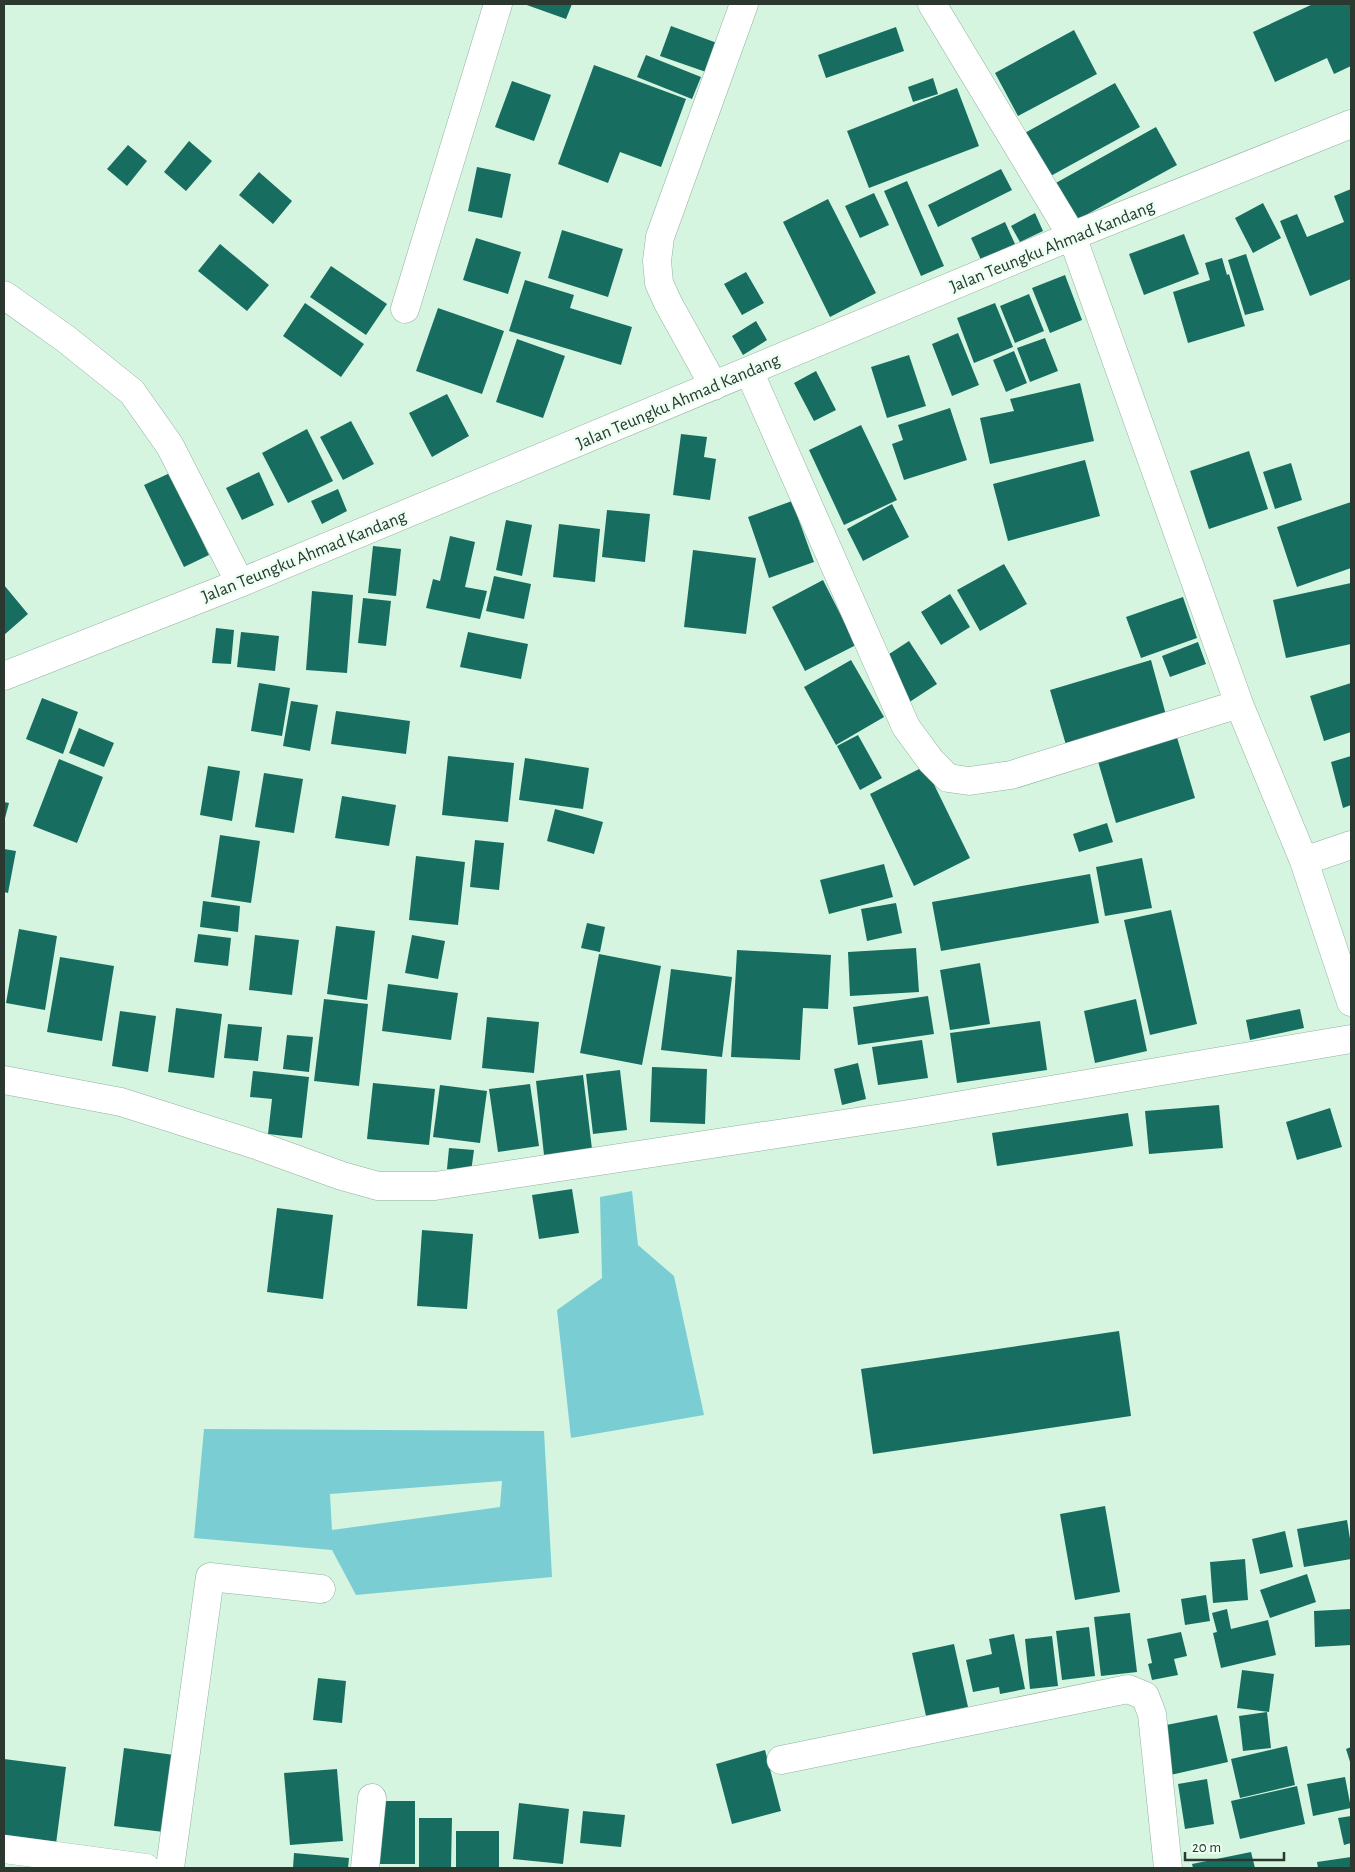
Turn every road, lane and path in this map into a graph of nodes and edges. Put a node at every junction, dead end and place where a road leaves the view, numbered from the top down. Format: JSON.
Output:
{"nodes":[{"id":1,"x":498,"y":4,"type":"edge"},
{"id":2,"x":744,"y":4,"type":"edge"},
{"id":3,"x":932,"y":4,"type":"edge"},
{"id":4,"x":1351,"y":124,"type":"edge"},
{"id":5,"x":1072,"y":236,"type":"junction"},
{"id":6,"x":4,"y":295,"type":"edge"},
{"id":7,"x":405,"y":309,"type":"dead end"},
{"id":8,"x":749,"y":371,"type":"junction"},
{"id":9,"x":714,"y":386,"type":"junction"},
{"id":10,"x":240,"y":583,"type":"junction"},
{"id":11,"x":4,"y":676,"type":"edge"},
{"id":12,"x":1239,"y":704,"type":"junction"},
{"id":13,"x":1351,"y":845,"type":"edge"},
{"id":14,"x":1304,"y":860,"type":"junction"},
{"id":15,"x":1351,"y":1002,"type":"edge"},
{"id":16,"x":1351,"y":1039,"type":"edge"},
{"id":17,"x":4,"y":1080,"type":"edge"},
{"id":18,"x":321,"y":1589,"type":"dead end"},
{"id":19,"x":781,"y":1760,"type":"dead end"},
{"id":20,"x":372,"y":1798,"type":"dead end"},
{"id":21,"x":4,"y":1849,"type":"edge"},
{"id":22,"x":146,"y":1868,"type":"edge"},
{"id":23,"x":170,"y":1868,"type":"edge"},
{"id":24,"x":365,"y":1868,"type":"edge"},
{"id":25,"x":1168,"y":1868,"type":"edge"}],
"edges":[{"from":1,"to":7,"type":"street"},
{"from":2,"to":9,"type":"street"},
{"from":3,"to":5,"type":"street"},
{"from":4,"to":5,"type":"street","name":"Jalan Teungku Ahmad Kandang"},
{"from":5,"to":8,"type":"street","name":"Jalan Teungku Ahmad Kandang"},
{"from":5,"to":12,"type":"street"},
{"from":6,"to":10,"type":"street"},
{"from":8,"to":9,"type":"street","name":"Jalan Teungku Ahmad Kandang"},
{"from":8,"to":12,"type":"street"},
{"from":9,"to":10,"type":"street","name":"Jalan Teungku Ahmad Kandang"},
{"from":10,"to":11,"type":"street","name":"Jalan Teungku Ahmad Kandang"},
{"from":12,"to":14,"type":"street"},
{"from":13,"to":14,"type":"street"},
{"from":14,"to":15,"type":"street"},
{"from":16,"to":17,"type":"street"},
{"from":18,"to":23,"type":"street"},
{"from":19,"to":25,"type":"street"},
{"from":20,"to":24,"type":"street"},
{"from":21,"to":22,"type":"street"}]}
